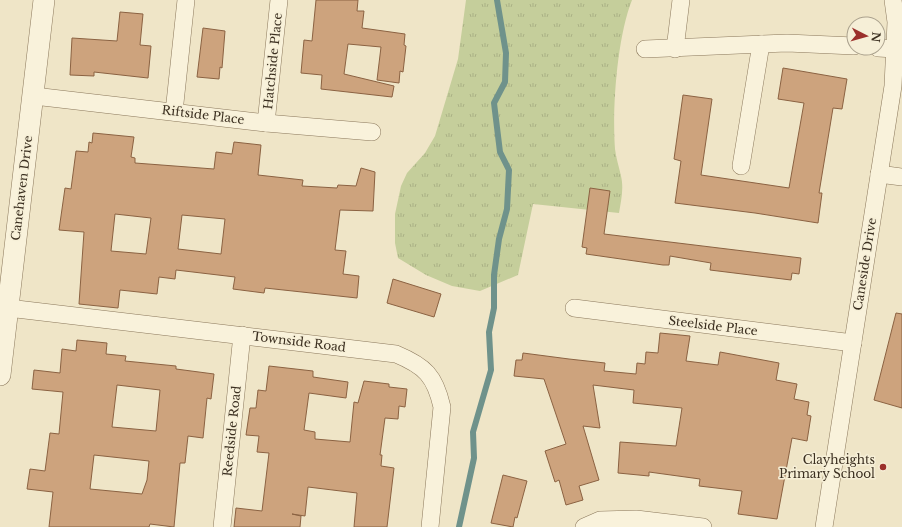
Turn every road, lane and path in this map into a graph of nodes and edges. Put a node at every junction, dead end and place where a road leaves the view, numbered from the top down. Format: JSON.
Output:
{"nodes":[{"id":1,"x":44,"y":0,"type":"edge"},
{"id":2,"x":186,"y":0,"type":"edge"},
{"id":3,"x":279,"y":0,"type":"edge"},
{"id":4,"x":681,"y":0,"type":"edge"},
{"id":5,"x":893,"y":0,"type":"edge"},
{"id":6,"x":761,"y":44,"type":"junction"},
{"id":7,"x":846,"y":46,"type":"edge"},
{"id":8,"x":886,"y":48,"type":"edge"},
{"id":9,"x":675,"y":49,"type":"junction"},
{"id":10,"x":895,"y":49,"type":"junction"},
{"id":11,"x":644,"y":50,"type":"dead end"},
{"id":12,"x":34,"y":96,"type":"junction"},
{"id":13,"x":174,"y":112,"type":"junction"},
{"id":14,"x":266,"y":123,"type":"junction"},
{"id":15,"x":372,"y":132,"type":"dead end"},
{"id":16,"x":741,"y":166,"type":"dead end"},
{"id":17,"x":879,"y":174,"type":"junction"},
{"id":18,"x":902,"y":177,"type":"edge"},
{"id":19,"x":8,"y":308,"type":"junction"},
{"id":20,"x":574,"y":308,"type":"dead end"},
{"id":21,"x":242,"y":335,"type":"junction"},
{"id":22,"x":853,"y":343,"type":"junction"},
{"id":23,"x":0,"y":375,"type":"edge"},
{"id":24,"x":222,"y":527,"type":"edge"},
{"id":25,"x":430,"y":527,"type":"edge"},
{"id":26,"x":584,"y":527,"type":"edge"},
{"id":27,"x":703,"y":527,"type":"edge"},
{"id":28,"x":824,"y":527,"type":"edge"}],
"edges":[{"from":1,"to":12,"type":"street","name":"Canehaven Drive"},
{"from":2,"to":13,"type":"street"},
{"from":3,"to":14,"type":"street","name":"Hatchside Place"},
{"from":4,"to":9,"type":"street"},
{"from":5,"to":10,"type":"street","name":"Caneside Drive"},
{"from":6,"to":7,"type":"street"},
{"from":6,"to":9,"type":"street"},
{"from":6,"to":16,"type":"street"},
{"from":8,"to":10,"type":"street"},
{"from":9,"to":11,"type":"street"},
{"from":10,"to":17,"type":"street","name":"Caneside Drive"},
{"from":12,"to":13,"type":"street","name":"Riftside Place"},
{"from":12,"to":19,"type":"street","name":"Canehaven Drive"},
{"from":13,"to":14,"type":"street","name":"Riftside Place"},
{"from":14,"to":15,"type":"street","name":"Riftside Place"},
{"from":17,"to":18,"type":"street"},
{"from":17,"to":22,"type":"street","name":"Caneside Drive"},
{"from":19,"to":21,"type":"street","name":"Townside Road"},
{"from":19,"to":23,"type":"street","name":"Canehaven Drive"},
{"from":20,"to":22,"type":"street","name":"Steelside Place"},
{"from":21,"to":24,"type":"street","name":"Reedside Road"},
{"from":21,"to":25,"type":"street","name":"Townside Road"},
{"from":22,"to":28,"type":"street","name":"Caneside Drive"},
{"from":26,"to":27,"type":"street"}]}
